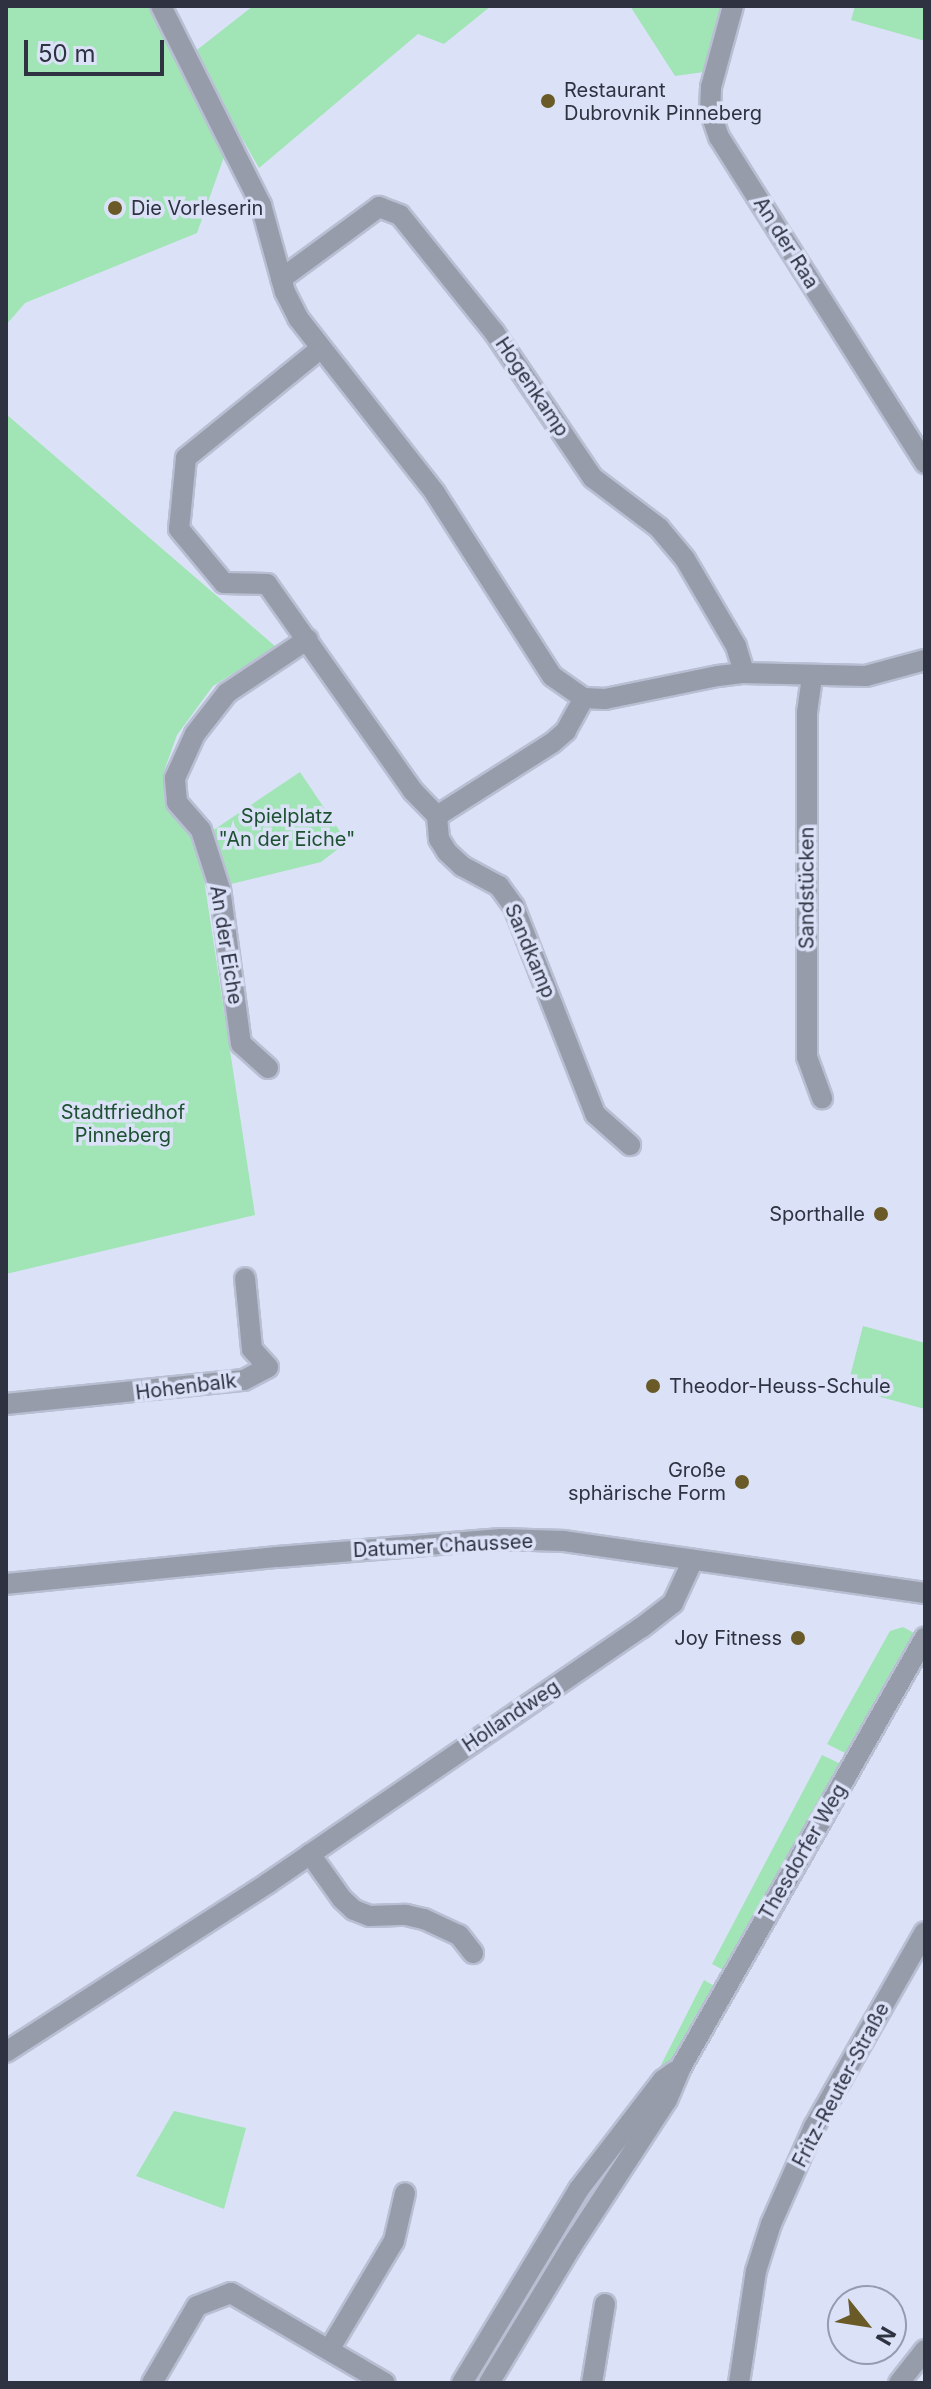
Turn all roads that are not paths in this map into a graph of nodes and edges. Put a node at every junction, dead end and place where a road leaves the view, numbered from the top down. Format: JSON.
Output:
{"nodes":[{"id":1,"x":161,"y":6,"type":"edge"},
{"id":2,"x":733,"y":6,"type":"edge"},
{"id":3,"x":281,"y":279,"type":"junction"},
{"id":4,"x":320,"y":349,"type":"junction"},
{"id":5,"x":925,"y":463,"type":"edge"},
{"id":6,"x":308,"y":639,"type":"junction"},
{"id":7,"x":925,"y":660,"type":"edge"},
{"id":8,"x":744,"y":673,"type":"junction"},
{"id":9,"x":812,"y":677,"type":"junction"},
{"id":10,"x":584,"y":698,"type":"junction"},
{"id":11,"x":437,"y":816,"type":"junction"},
{"id":12,"x":268,"y":1068,"type":"dead end"},
{"id":13,"x":822,"y":1098,"type":"dead end"},
{"id":14,"x":630,"y":1145,"type":"dead end"},
{"id":15,"x":245,"y":1278,"type":"dead end"},
{"id":16,"x":6,"y":1404,"type":"edge"},
{"id":17,"x":692,"y":1562,"type":"junction"},
{"id":18,"x":6,"y":1584,"type":"edge"},
{"id":19,"x":925,"y":1593,"type":"edge"},
{"id":20,"x":925,"y":1637,"type":"edge"},
{"id":21,"x":310,"y":1854,"type":"junction"},
{"id":22,"x":925,"y":1932,"type":"edge"},
{"id":23,"x":473,"y":1953,"type":"dead end"},
{"id":24,"x":6,"y":2052,"type":"edge"},
{"id":25,"x":681,"y":2067,"type":"junction"},
{"id":26,"x":405,"y":2193,"type":"dead end"},
{"id":27,"x":605,"y":2304,"type":"dead end"},
{"id":28,"x":329,"y":2350,"type":"junction"},
{"id":29,"x":925,"y":2350,"type":"edge"},
{"id":30,"x":152,"y":2383,"type":"edge"},
{"id":31,"x":385,"y":2383,"type":"edge"},
{"id":32,"x":462,"y":2383,"type":"edge"},
{"id":33,"x":489,"y":2383,"type":"edge"},
{"id":34,"x":592,"y":2383,"type":"edge"},
{"id":35,"x":739,"y":2383,"type":"edge"},
{"id":36,"x":899,"y":2383,"type":"edge"}],
"edges":[{"from":1,"to":3,"type":"street"},
{"from":2,"to":5,"type":"street","name":"An der Raa"},
{"from":3,"to":4,"type":"street"},
{"from":3,"to":8,"type":"street","name":"Hogenkamp"},
{"from":4,"to":6,"type":"street"},
{"from":4,"to":10,"type":"street"},
{"from":6,"to":11,"type":"street"},
{"from":6,"to":12,"type":"street","name":"An der Eiche"},
{"from":7,"to":9,"type":"street"},
{"from":8,"to":9,"type":"street"},
{"from":8,"to":10,"type":"street"},
{"from":9,"to":13,"type":"street","name":"Sandstücken"},
{"from":10,"to":11,"type":"street"},
{"from":11,"to":14,"type":"street","name":"Sandkamp"},
{"from":15,"to":16,"type":"street","name":"Hohenbalk"},
{"from":17,"to":18,"type":"street","name":"Datumer Chaussee"},
{"from":17,"to":19,"type":"street","name":"Datumer Chaussee"},
{"from":17,"to":21,"type":"street","name":"Hollandweg"},
{"from":20,"to":25,"type":"street","name":"Thesdorfer Weg"},
{"from":21,"to":23,"type":"street"},
{"from":21,"to":24,"type":"street","name":"Hollandweg"},
{"from":22,"to":35,"type":"street","name":"Fritz-Reuter-Straße"},
{"from":25,"to":32,"type":"street","name":"Thesdorfer Weg"},
{"from":25,"to":33,"type":"street","name":"Thesdorfer Weg"},
{"from":26,"to":28,"type":"street"},
{"from":27,"to":34,"type":"street"},
{"from":28,"to":30,"type":"street"},
{"from":28,"to":31,"type":"street"},
{"from":29,"to":36,"type":"street"}]}
